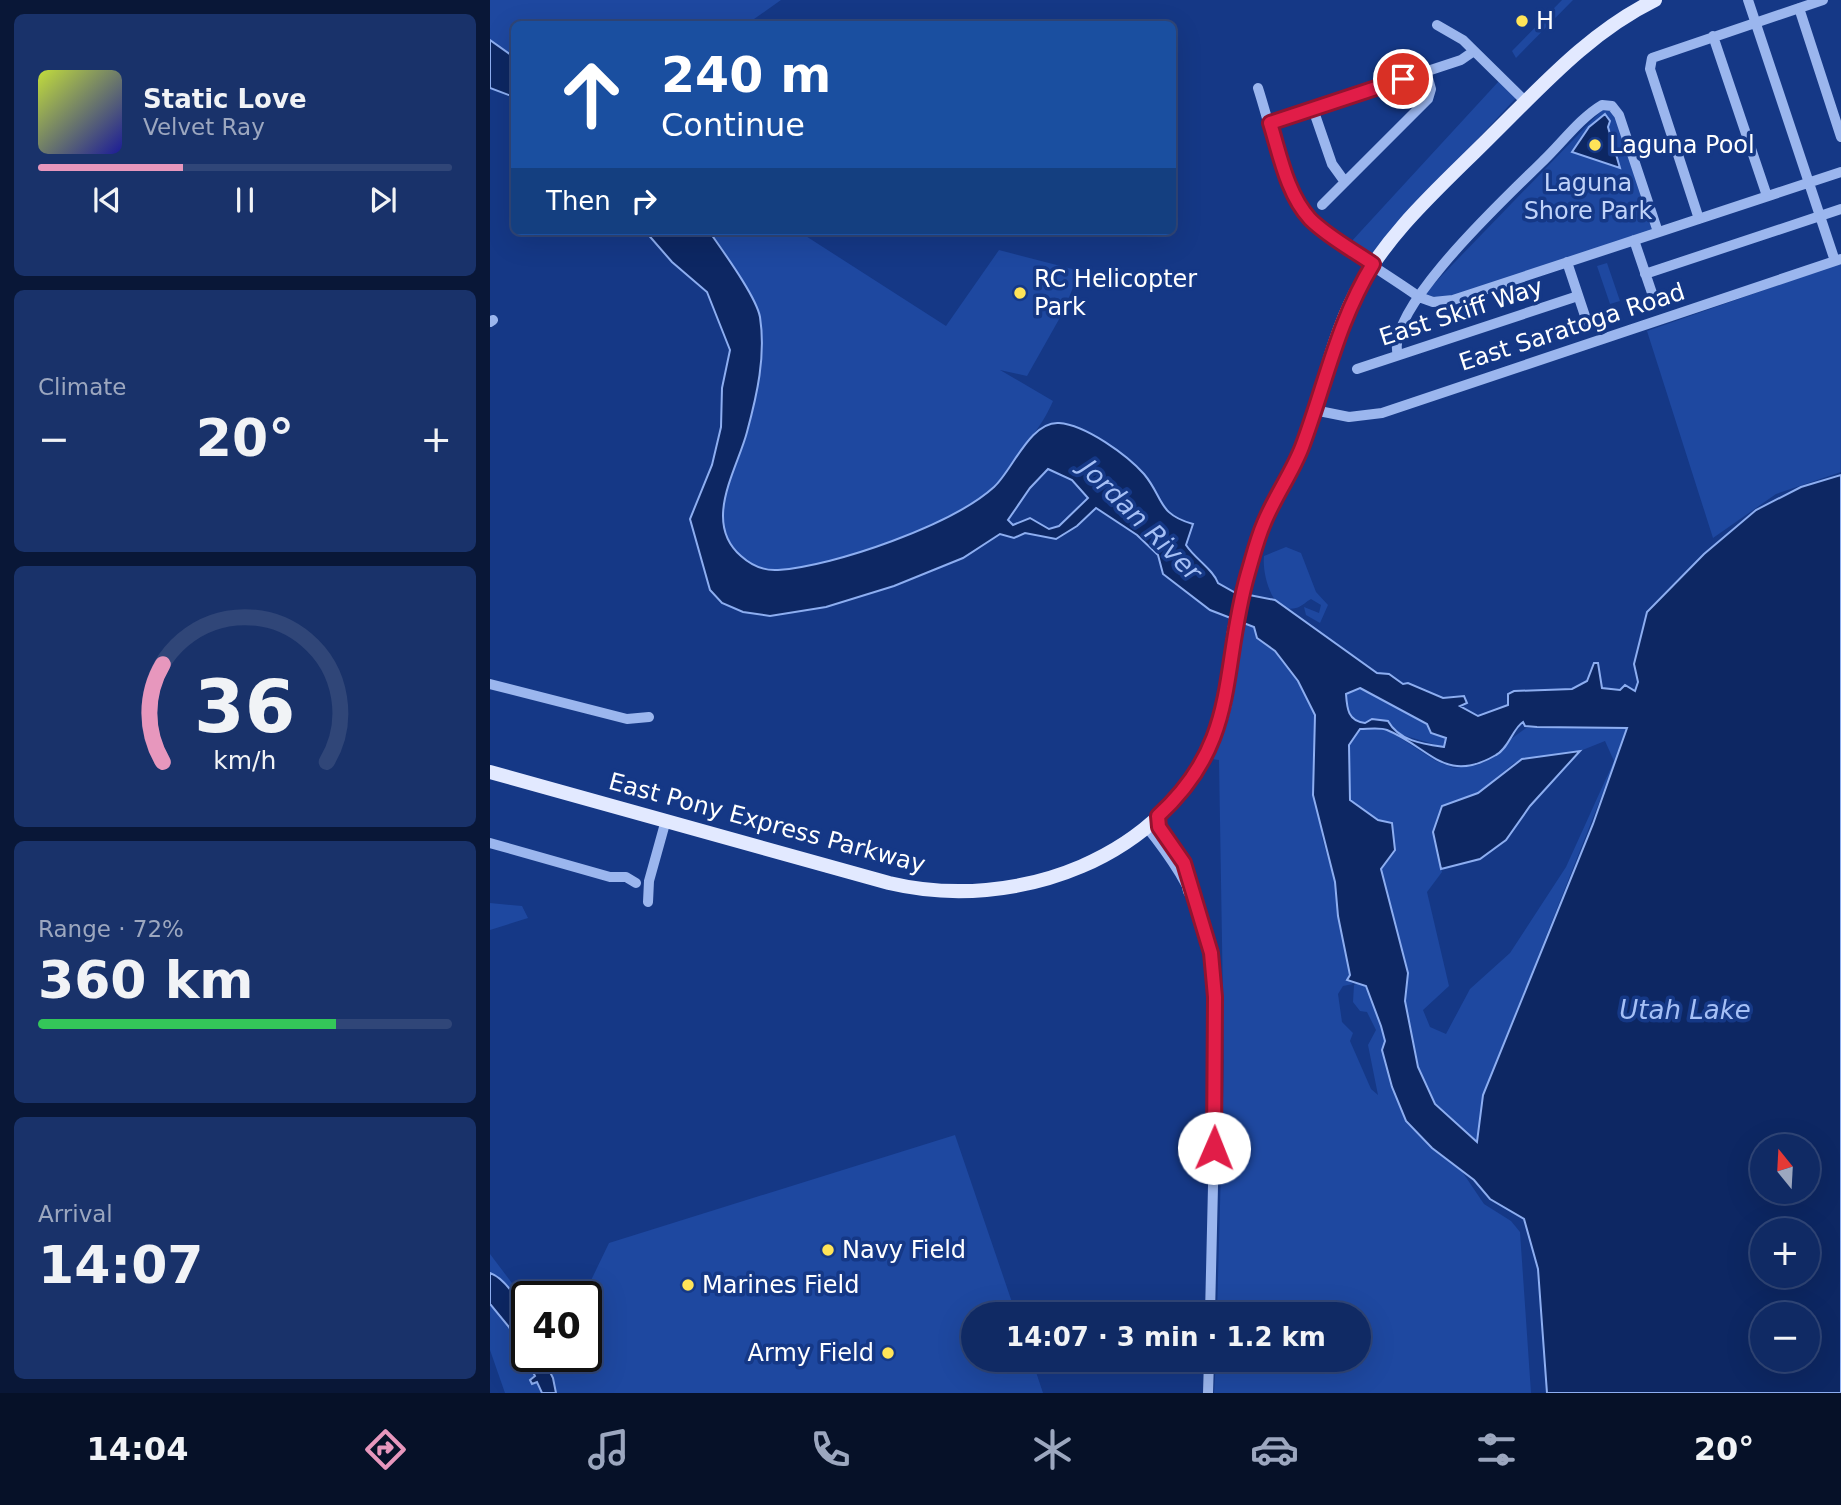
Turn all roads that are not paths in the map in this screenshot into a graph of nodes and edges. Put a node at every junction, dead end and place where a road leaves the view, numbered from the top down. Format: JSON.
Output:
{"nodes":[{"id":1,"x":1655,"y":0,"type":"edge"},
{"id":2,"x":1748,"y":0,"type":"edge"},
{"id":3,"x":1823,"y":0,"type":"edge"},
{"id":4,"x":1799,"y":8,"type":"junction"},
{"id":5,"x":1756,"y":22,"type":"junction"},
{"id":6,"x":1437,"y":25,"type":"dead end"},
{"id":7,"x":1713,"y":36,"type":"junction"},
{"id":8,"x":1474,"y":51,"type":"junction"},
{"id":9,"x":1426,"y":71,"type":"junction"},
{"id":10,"x":1258,"y":88,"type":"dead end"},
{"id":11,"x":1526,"y":102,"type":"junction"},
{"id":12,"x":1313,"y":109,"type":"junction"},
{"id":13,"x":1270,"y":123,"type":"junction"},
{"id":14,"x":1841,"y":137,"type":"edge"},
{"id":15,"x":1841,"y":172,"type":"edge"},
{"id":16,"x":1345,"y":182,"type":"junction"},
{"id":17,"x":1809,"y":182,"type":"junction"},
{"id":18,"x":1767,"y":196,"type":"junction"},
{"id":19,"x":1322,"y":205,"type":"dead end"},
{"id":20,"x":1841,"y":209,"type":"edge"},
{"id":21,"x":1820,"y":216,"type":"junction"},
{"id":22,"x":1699,"y":219,"type":"junction"},
{"id":23,"x":1658,"y":232,"type":"junction"},
{"id":24,"x":1634,"y":240,"type":"junction"},
{"id":25,"x":1838,"y":260,"type":"edge"},
{"id":26,"x":1567,"y":262,"type":"junction"},
{"id":27,"x":1373,"y":264,"type":"junction"},
{"id":28,"x":1645,"y":274,"type":"junction"},
{"id":29,"x":1578,"y":296,"type":"junction"},
{"id":30,"x":1419,"y":297,"type":"junction"},
{"id":31,"x":1654,"y":299,"type":"dead end"},
{"id":32,"x":1587,"y":322,"type":"dead end"},
{"id":33,"x":1332,"y":349,"type":"junction"},
{"id":34,"x":1398,"y":355,"type":"junction"},
{"id":35,"x":1357,"y":369,"type":"dead end"},
{"id":36,"x":1314,"y":410,"type":"junction"},
{"id":37,"x":1284,"y":484,"type":"junction"},
{"id":38,"x":490,"y":684,"type":"edge"},
{"id":39,"x":649,"y":717,"type":"dead end"},
{"id":40,"x":490,"y":772,"type":"edge"},
{"id":41,"x":1158,"y":816,"type":"junction"},
{"id":42,"x":666,"y":820,"type":"junction"},
{"id":43,"x":1146,"y":826,"type":"junction"},
{"id":44,"x":490,"y":843,"type":"edge"},
{"id":45,"x":648,"y":886,"type":"junction"},
{"id":46,"x":1191,"y":894,"type":"junction"},
{"id":47,"x":648,"y":902,"type":"dead end"},
{"id":48,"x":1210,"y":1302,"type":"edge"},
{"id":49,"x":1209,"y":1372,"type":"edge"},
{"id":50,"x":1208,"y":1393,"type":"edge"}],
"edges":[{"from":1,"to":11,"type":"main road","name":"East Pony Express Parkway"},
{"from":2,"to":5,"type":"street"},
{"from":3,"to":4,"type":"street"},
{"from":4,"to":5,"type":"street"},
{"from":4,"to":14,"type":"street"},
{"from":5,"to":7,"type":"street"},
{"from":5,"to":17,"type":"street"},
{"from":6,"to":8,"type":"street"},
{"from":7,"to":18,"type":"street"},
{"from":7,"to":22,"type":"street"},
{"from":8,"to":9,"type":"street"},
{"from":8,"to":11,"type":"street"},
{"from":9,"to":12,"type":"street"},
{"from":9,"to":16,"type":"street"},
{"from":10,"to":13,"type":"street"},
{"from":11,"to":27,"type":"main road","name":"East Pony Express Parkway"},
{"from":12,"to":13,"type":"street"},
{"from":12,"to":16,"type":"street"},
{"from":13,"to":27,"type":"street"},
{"from":15,"to":17,"type":"street"},
{"from":16,"to":19,"type":"street"},
{"from":17,"to":18,"type":"street"},
{"from":17,"to":21,"type":"street"},
{"from":18,"to":22,"type":"street"},
{"from":20,"to":21,"type":"street"},
{"from":21,"to":25,"type":"street"},
{"from":21,"to":28,"type":"street"},
{"from":22,"to":23,"type":"street"},
{"from":23,"to":24,"type":"street"},
{"from":23,"to":30,"type":"street"},
{"from":24,"to":26,"type":"street"},
{"from":24,"to":28,"type":"street"},
{"from":25,"to":36,"type":"street","name":"East Saratoga Road"},
{"from":26,"to":29,"type":"street"},
{"from":26,"to":30,"type":"street"},
{"from":27,"to":30,"type":"street"},
{"from":27,"to":33,"type":"main road","name":"East Pony Express Parkway"},
{"from":28,"to":31,"type":"street"},
{"from":29,"to":32,"type":"street"},
{"from":29,"to":34,"type":"street","name":"East Skiff Way"},
{"from":30,"to":34,"type":"street"},
{"from":33,"to":36,"type":"main road","name":"East Pony Express Parkway"},
{"from":33,"to":37,"type":"main road","name":"East Pony Express Parkway"},
{"from":34,"to":35,"type":"street","name":"East Skiff Way"},
{"from":36,"to":37,"type":"main road","name":"East Pony Express Parkway"},
{"from":37,"to":41,"type":"main road","name":"East Pony Express Parkway"},
{"from":38,"to":39,"type":"street"},
{"from":40,"to":42,"type":"main road","name":"East Pony Express Parkway"},
{"from":41,"to":43,"type":"main road","name":"East Pony Express Parkway"},
{"from":41,"to":46,"type":"main road"},
{"from":42,"to":43,"type":"main road","name":"East Pony Express Parkway"},
{"from":42,"to":45,"type":"street"},
{"from":43,"to":46,"type":"street"},
{"from":44,"to":45,"type":"street"},
{"from":45,"to":47,"type":"street"},
{"from":46,"to":48,"type":"street"},
{"from":49,"to":50,"type":"street"}]}
